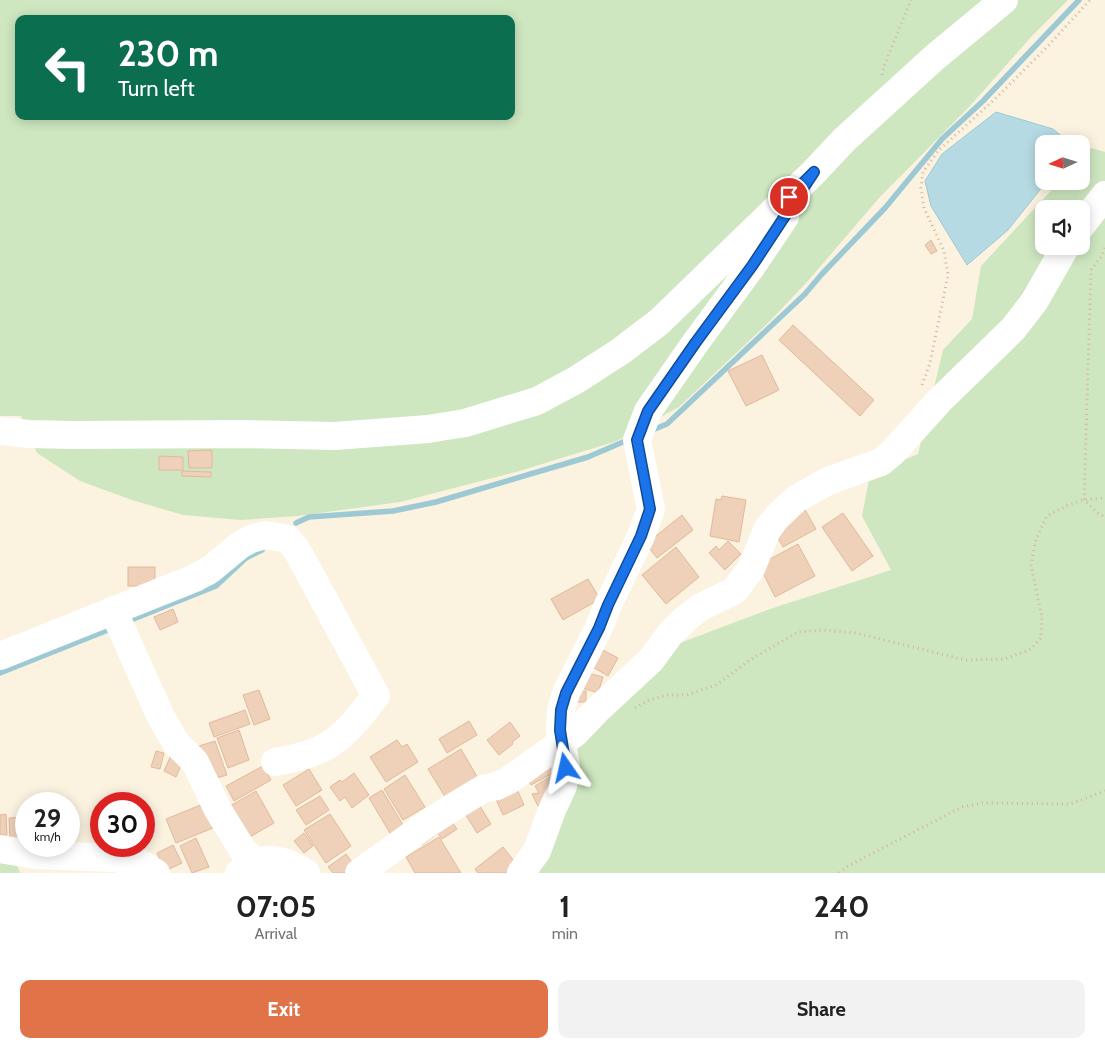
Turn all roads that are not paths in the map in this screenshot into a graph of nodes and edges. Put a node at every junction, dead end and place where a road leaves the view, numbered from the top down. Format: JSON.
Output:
{"nodes":[{"id":1,"x":1004,"y":0,"type":"edge"},
{"id":2,"x":814,"y":172,"type":"junction"},
{"id":3,"x":1105,"y":195,"type":"edge"},
{"id":4,"x":1090,"y":214,"type":"edge"},
{"id":5,"x":1061,"y":255,"type":"edge"},
{"id":6,"x":0,"y":430,"type":"edge"},
{"id":7,"x":113,"y":610,"type":"junction"},
{"id":8,"x":0,"y":656,"type":"edge"},
{"id":9,"x":561,"y":742,"type":"junction"},
{"id":10,"x":275,"y":762,"type":"dead end"},
{"id":11,"x":0,"y":849,"type":"edge"},
{"id":12,"x":248,"y":867,"type":"edge"},
{"id":13,"x":156,"y":873,"type":"edge"},
{"id":14,"x":306,"y":873,"type":"edge"},
{"id":15,"x":359,"y":873,"type":"edge"},
{"id":16,"x":521,"y":873,"type":"edge"}],
"edges":[{"from":1,"to":2,"type":"street"},
{"from":2,"to":6,"type":"street"},
{"from":2,"to":9,"type":"street"},
{"from":3,"to":4,"type":"street"},
{"from":5,"to":9,"type":"street"},
{"from":7,"to":8,"type":"street"},
{"from":7,"to":10,"type":"street"},
{"from":7,"to":12,"type":"street"},
{"from":9,"to":15,"type":"street"},
{"from":9,"to":16,"type":"street"},
{"from":11,"to":13,"type":"street"},
{"from":12,"to":14,"type":"street"}]}
